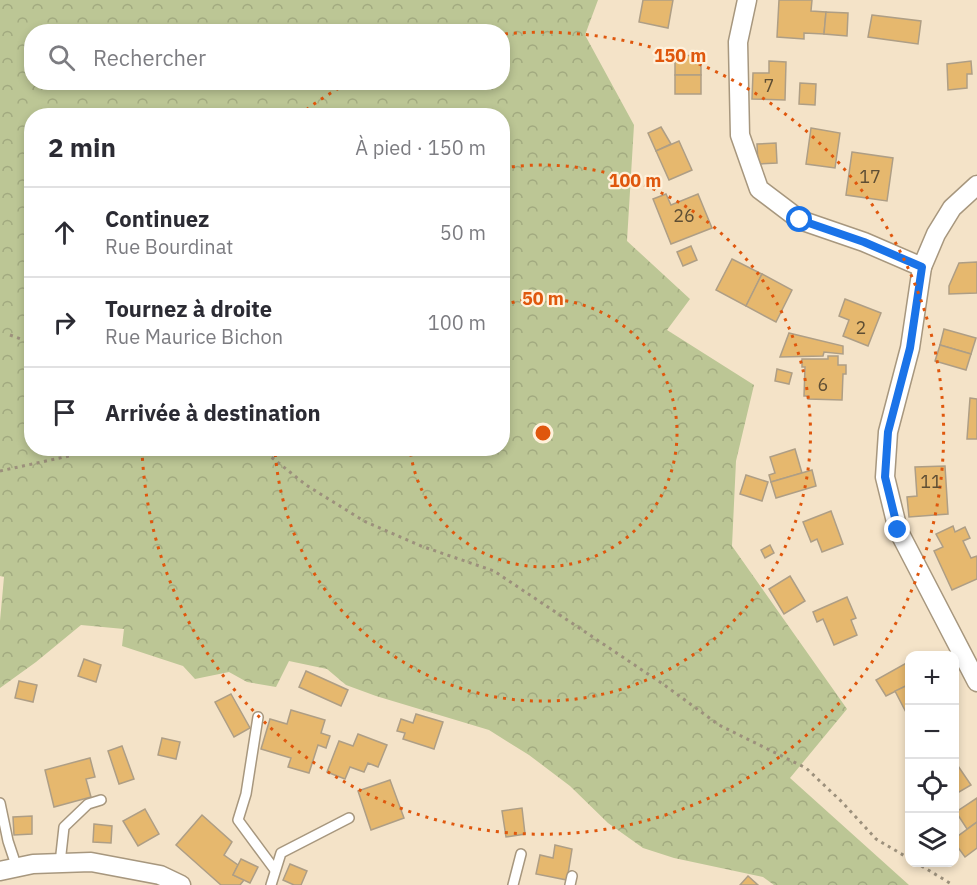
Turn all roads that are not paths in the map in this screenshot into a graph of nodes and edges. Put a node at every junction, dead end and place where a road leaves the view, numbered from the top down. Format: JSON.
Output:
{"nodes":[{"id":1,"x":747,"y":0,"type":"edge"},
{"id":2,"x":977,"y":185,"type":"edge"},
{"id":3,"x":922,"y":267,"type":"junction"},
{"id":4,"x":977,"y":682,"type":"edge"},
{"id":5,"x":258,"y":717,"type":"dead end"},
{"id":6,"x":101,"y":800,"type":"dead end"},
{"id":7,"x":0,"y":803,"type":"edge"},
{"id":8,"x":349,"y":818,"type":"dead end"},
{"id":9,"x":521,"y":854,"type":"dead end"},
{"id":10,"x":60,"y":863,"type":"junction"},
{"id":11,"x":8,"y":869,"type":"edge"},
{"id":12,"x":275,"y":870,"type":"junction"},
{"id":13,"x":181,"y":885,"type":"edge"},
{"id":14,"x":271,"y":885,"type":"edge"},
{"id":15,"x":513,"y":885,"type":"edge"}],
"edges":[{"from":1,"to":3,"type":"street"},
{"from":2,"to":3,"type":"street"},
{"from":3,"to":4,"type":"street"},
{"from":5,"to":12,"type":"lane"},
{"from":6,"to":10,"type":"lane"},
{"from":7,"to":11,"type":"lane"},
{"from":8,"to":12,"type":"lane"},
{"from":9,"to":15,"type":"lane"},
{"from":10,"to":11,"type":"street"},
{"from":10,"to":13,"type":"street"},
{"from":12,"to":14,"type":"lane"}]}
